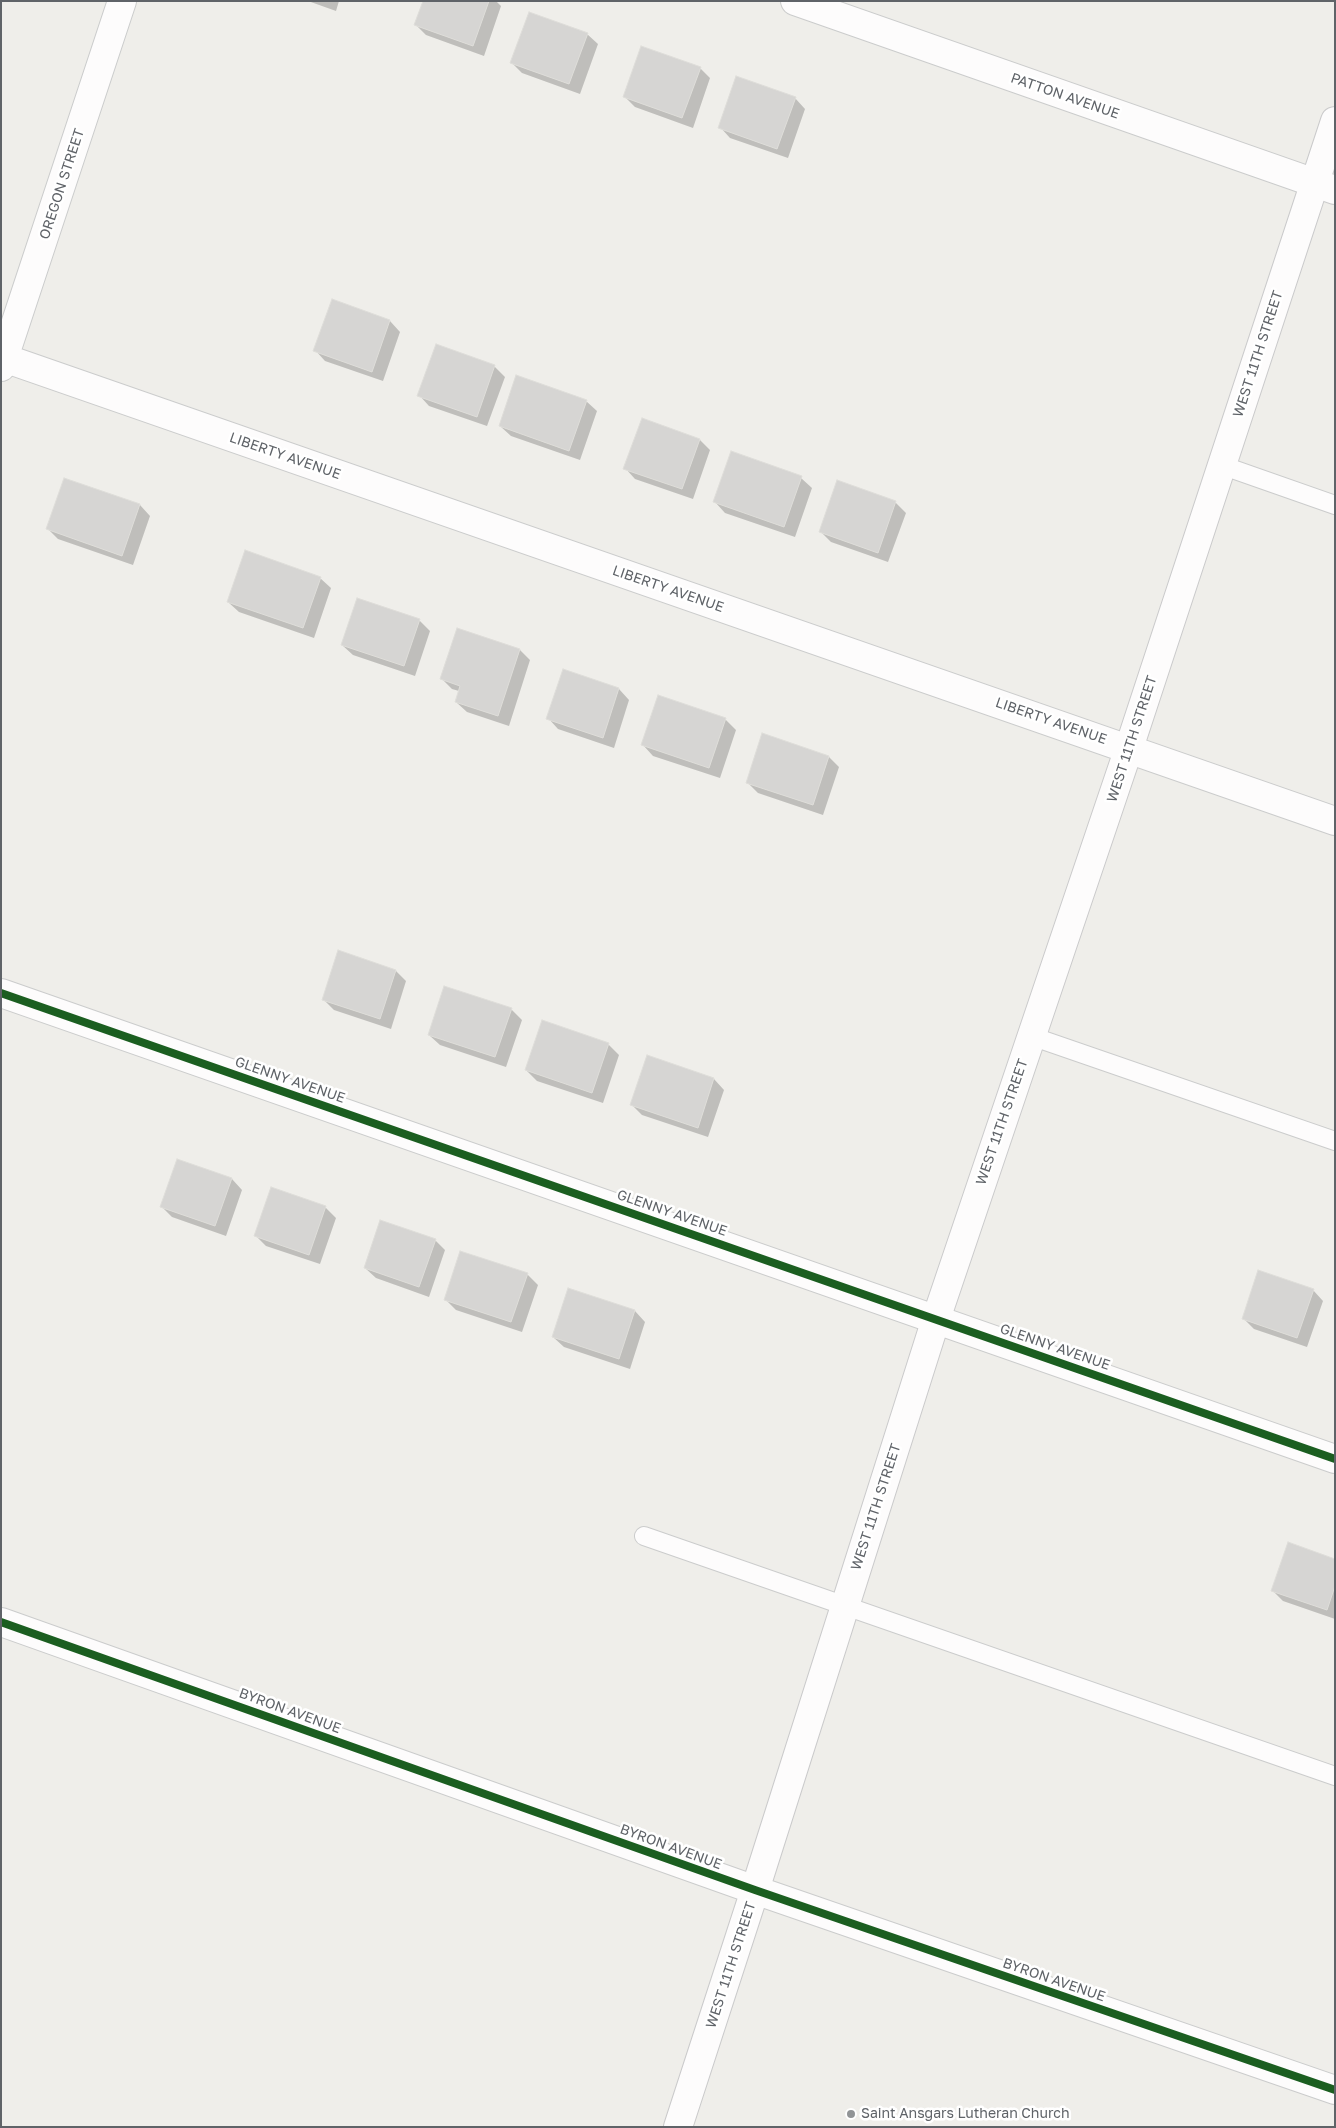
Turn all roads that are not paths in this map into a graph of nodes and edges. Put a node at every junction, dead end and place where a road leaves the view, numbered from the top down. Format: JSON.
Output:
{"nodes":[{"id":1,"x":122,"y":1,"type":"edge"},
{"id":2,"x":795,"y":1,"type":"edge"},
{"id":3,"x":1335,"y":120,"type":"edge"},
{"id":4,"x":1324,"y":186,"type":"edge"},
{"id":5,"x":2,"y":361,"type":"edge"},
{"id":6,"x":1221,"y":465,"type":"junction"},
{"id":7,"x":1335,"y":506,"type":"edge"},
{"id":8,"x":1128,"y":748,"type":"junction"},
{"id":9,"x":1335,"y":821,"type":"edge"},
{"id":10,"x":1,"y":993,"type":"edge"},
{"id":11,"x":1031,"y":1036,"type":"junction"},
{"id":12,"x":1335,"y":1140,"type":"edge"},
{"id":13,"x":936,"y":1319,"type":"junction"},
{"id":14,"x":1335,"y":1459,"type":"edge"},
{"id":15,"x":644,"y":1536,"type":"dead end"},
{"id":16,"x":845,"y":1605,"type":"junction"},
{"id":17,"x":1,"y":1622,"type":"edge"},
{"id":18,"x":1335,"y":1776,"type":"edge"},
{"id":19,"x":755,"y":1890,"type":"junction"},
{"id":20,"x":1335,"y":2090,"type":"edge"},
{"id":21,"x":678,"y":2127,"type":"edge"}],
"edges":[{"from":1,"to":5,"type":"street","name":"OREGON STREET"},
{"from":2,"to":4,"type":"street","name":"PATTON AVENUE"},
{"from":3,"to":4,"type":"street","name":"WEST 11TH STREET"},
{"from":4,"to":6,"type":"street","name":"WEST 11TH STREET"},
{"from":5,"to":8,"type":"street","name":"LIBERTY AVENUE"},
{"from":6,"to":7,"type":"lane"},
{"from":6,"to":8,"type":"street","name":"WEST 11TH STREET"},
{"from":8,"to":9,"type":"street","name":"LIBERTY AVENUE"},
{"from":8,"to":11,"type":"street","name":"WEST 11TH STREET"},
{"from":10,"to":13,"type":"street","name":"GLENNY AVENUE"},
{"from":11,"to":12,"type":"lane"},
{"from":11,"to":13,"type":"street","name":"WEST 11TH STREET"},
{"from":13,"to":14,"type":"street","name":"GLENNY AVENUE"},
{"from":13,"to":16,"type":"street","name":"WEST 11TH STREET"},
{"from":15,"to":16,"type":"lane"},
{"from":16,"to":18,"type":"lane"},
{"from":16,"to":19,"type":"street","name":"WEST 11TH STREET"},
{"from":17,"to":19,"type":"street","name":"BYRON AVENUE"},
{"from":19,"to":20,"type":"street","name":"BYRON AVENUE"},
{"from":19,"to":21,"type":"street","name":"WEST 11TH STREET"}]}
